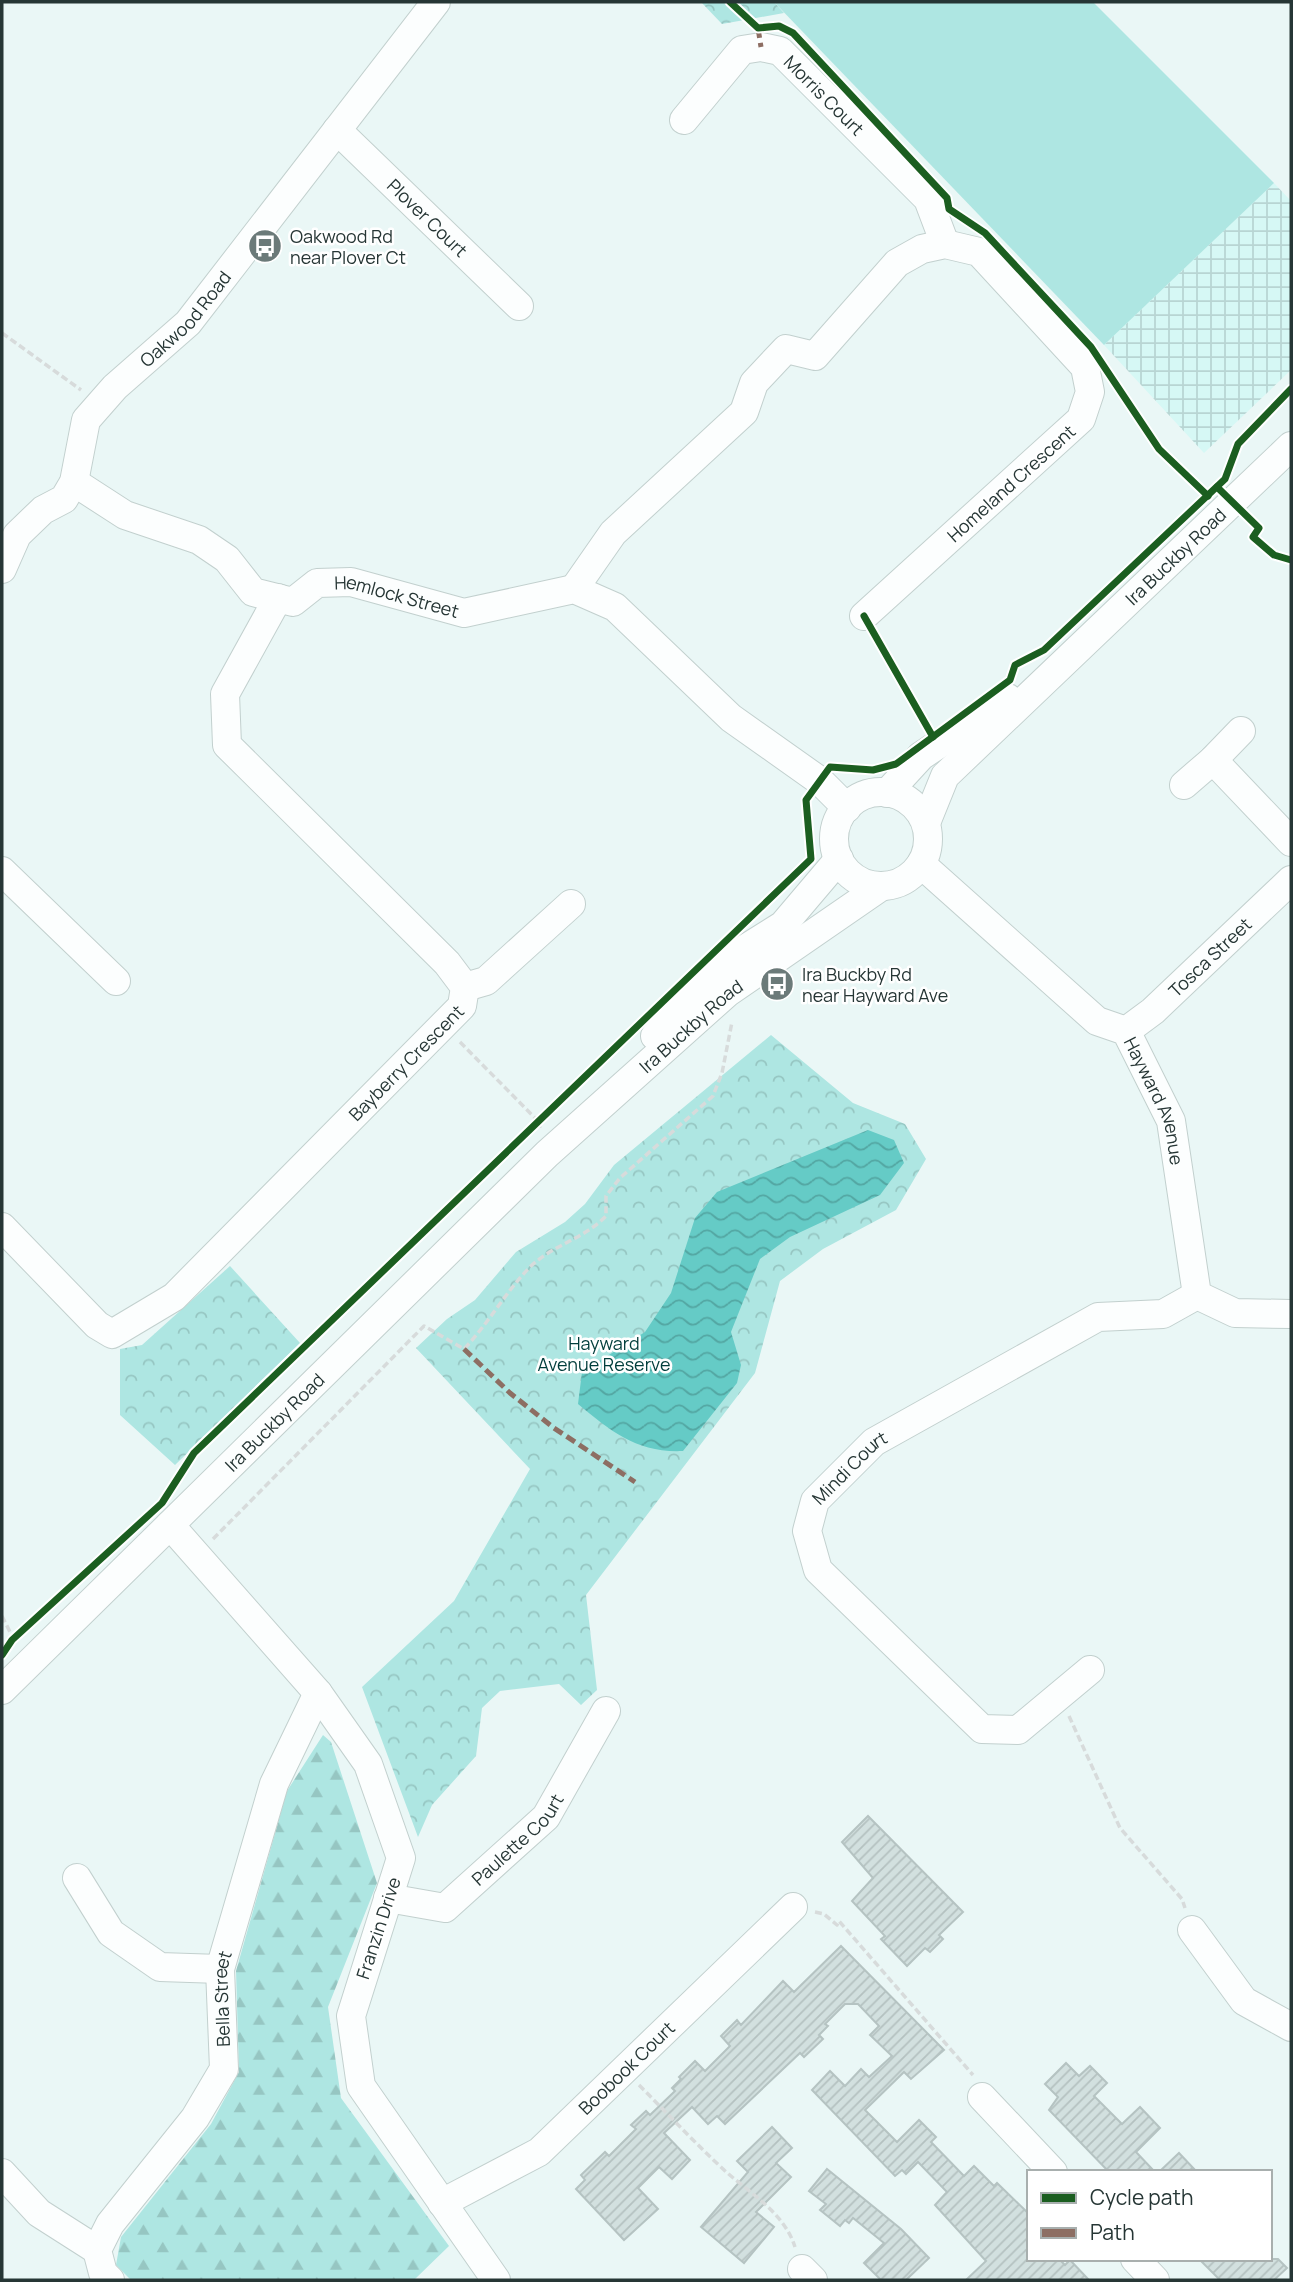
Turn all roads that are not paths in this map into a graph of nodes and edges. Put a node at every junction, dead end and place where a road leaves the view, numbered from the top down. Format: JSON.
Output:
{"nodes":[{"id":1,"x":436,"y":2,"type":"edge"},
{"id":2,"x":684,"y":120,"type":"dead end"},
{"id":3,"x":337,"y":130,"type":"junction"},
{"id":4,"x":945,"y":244,"type":"junction"},
{"id":5,"x":519,"y":306,"type":"dead end"},
{"id":6,"x":1291,"y":446,"type":"edge"},
{"id":7,"x":74,"y":482,"type":"junction"},
{"id":8,"x":2,"y":569,"type":"edge"},
{"id":9,"x":575,"y":589,"type":"junction"},
{"id":10,"x":278,"y":598,"type":"junction"},
{"id":11,"x":864,"y":616,"type":"dead end"},
{"id":12,"x":1058,"y":664,"type":"junction"},
{"id":13,"x":1241,"y":731,"type":"dead end"},
{"id":14,"x":1213,"y":760,"type":"junction"},
{"id":15,"x":1184,"y":785,"type":"dead end"},
{"id":16,"x":887,"y":793,"type":"junction"},
{"id":17,"x":847,"y":808,"type":"junction"},
{"id":18,"x":926,"y":823,"type":"junction"},
{"id":19,"x":1291,"y":842,"type":"edge"},
{"id":20,"x":839,"y":859,"type":"junction"},
{"id":21,"x":921,"y":864,"type":"junction"},
{"id":22,"x":2,"y":871,"type":"edge"},
{"id":23,"x":1291,"y":880,"type":"edge"},
{"id":24,"x":882,"y":886,"type":"junction"},
{"id":25,"x":571,"y":904,"type":"dead end"},
{"id":26,"x":116,"y":981,"type":"dead end"},
{"id":27,"x":465,"y":986,"type":"junction"},
{"id":28,"x":1126,"y":1031,"type":"junction"},
{"id":29,"x":547,"y":1154,"type":"junction"},
{"id":30,"x":2,"y":1227,"type":"edge"},
{"id":31,"x":1197,"y":1295,"type":"junction"},
{"id":32,"x":1291,"y":1314,"type":"edge"},
{"id":33,"x":170,"y":1525,"type":"junction"},
{"id":34,"x":1090,"y":1670,"type":"dead end"},
{"id":35,"x":2,"y":1690,"type":"edge"},
{"id":36,"x":318,"y":1693,"type":"junction"},
{"id":37,"x":606,"y":1711,"type":"dead end"},
{"id":38,"x":77,"y":1878,"type":"dead end"},
{"id":39,"x":388,"y":1898,"type":"junction"},
{"id":40,"x":793,"y":1907,"type":"road end"},
{"id":41,"x":1192,"y":1930,"type":"road end"},
{"id":42,"x":220,"y":1969,"type":"junction"},
{"id":43,"x":1291,"y":2027,"type":"edge"},
{"id":44,"x":982,"y":2096,"type":"road end"},
{"id":45,"x":1050,"y":2170,"type":"edge"},
{"id":46,"x":2,"y":2173,"type":"edge"},
{"id":47,"x":442,"y":2203,"type":"junction"},
{"id":48,"x":97,"y":2250,"type":"junction"},
{"id":49,"x":1137,"y":2261,"type":"edge"},
{"id":50,"x":110,"y":2280,"type":"edge"},
{"id":51,"x":496,"y":2280,"type":"edge"},
{"id":52,"x":1155,"y":2280,"type":"edge"}],
"edges":[{"from":1,"to":3,"type":"street","name":"Oakwood Road"},
{"from":2,"to":4,"type":"street","name":"Morris Court"},
{"from":3,"to":5,"type":"street","name":"Plover Court"},
{"from":3,"to":7,"type":"street","name":"Oakwood Road"},
{"from":4,"to":9,"type":"street","name":"Homeland Crescent"},
{"from":4,"to":11,"type":"street","name":"Homeland Crescent"},
{"from":6,"to":12,"type":"street","name":"Ira Buckby Road"},
{"from":7,"to":8,"type":"street"},
{"from":7,"to":10,"type":"street"},
{"from":9,"to":10,"type":"street","name":"Hemlock Street"},
{"from":9,"to":17,"type":"street"},
{"from":10,"to":27,"type":"street","name":"Bayberry Crescent"},
{"from":12,"to":16,"type":"street","name":"Ira Buckby Road"},
{"from":12,"to":18,"type":"street","name":"Ira Buckby Road"},
{"from":13,"to":14,"type":"street"},
{"from":14,"to":15,"type":"street"},
{"from":14,"to":19,"type":"street"},
{"from":16,"to":17,"type":"street"},
{"from":16,"to":18,"type":"street"},
{"from":17,"to":20,"type":"street"},
{"from":18,"to":21,"type":"street"},
{"from":20,"to":24,"type":"street"},
{"from":20,"to":29,"type":"street","name":"Ira Buckby Road"},
{"from":21,"to":24,"type":"street"},
{"from":21,"to":28,"type":"street","name":"Hayward Avenue"},
{"from":22,"to":26,"type":"street"},
{"from":23,"to":28,"type":"street","name":"Tosca Street"},
{"from":24,"to":29,"type":"street","name":"Ira Buckby Road"},
{"from":25,"to":27,"type":"street"},
{"from":27,"to":30,"type":"street","name":"Bayberry Crescent"},
{"from":28,"to":31,"type":"street","name":"Hayward Avenue"},
{"from":29,"to":33,"type":"street","name":"Ira Buckby Road"},
{"from":31,"to":32,"type":"street"},
{"from":31,"to":34,"type":"street","name":"Mindi Court"},
{"from":33,"to":35,"type":"street","name":"Ira Buckby Road"},
{"from":33,"to":36,"type":"street","name":"Franzin Drive"},
{"from":36,"to":39,"type":"street","name":"Franzin Drive"},
{"from":36,"to":42,"type":"street","name":"Bella Street"},
{"from":37,"to":39,"type":"street","name":"Paulette Court"},
{"from":38,"to":42,"type":"street"},
{"from":39,"to":47,"type":"street","name":"Franzin Drive"},
{"from":40,"to":47,"type":"street","name":"Boobook Court"},
{"from":41,"to":43,"type":"street"},
{"from":42,"to":48,"type":"street","name":"Bella Street"},
{"from":44,"to":45,"type":"street"},
{"from":46,"to":48,"type":"street"},
{"from":47,"to":51,"type":"street","name":"Franzin Drive"},
{"from":48,"to":50,"type":"street"},
{"from":49,"to":52,"type":"street"}]}
